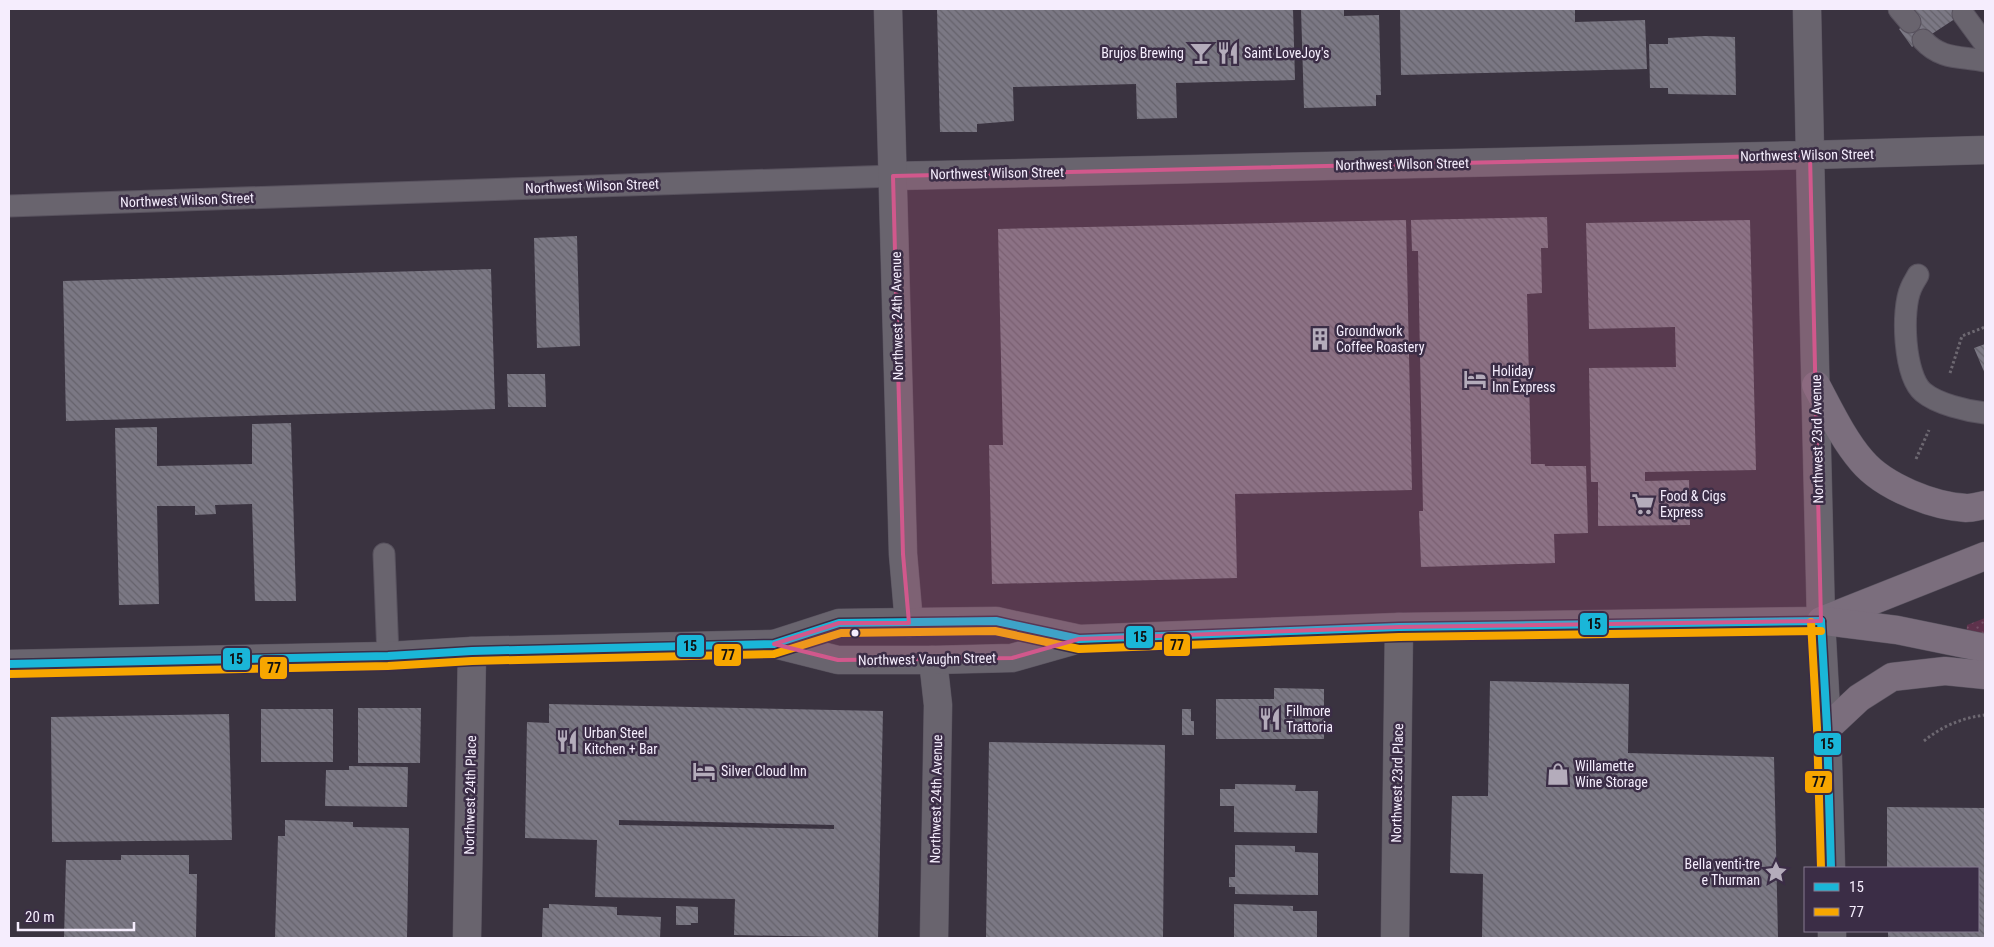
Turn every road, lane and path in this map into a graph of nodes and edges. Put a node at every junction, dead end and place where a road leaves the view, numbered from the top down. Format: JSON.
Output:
{"nodes":[{"id":1,"x":888,"y":9,"type":"edge"},
{"id":2,"x":1807,"y":9,"type":"edge"},
{"id":3,"x":1963,"y":14,"type":"dead end"},
{"id":4,"x":1923,"y":40,"type":"dead end"},
{"id":5,"x":1985,"y":44,"type":"edge"},
{"id":6,"x":1985,"y":61,"type":"edge"},
{"id":7,"x":1985,"y":150,"type":"edge"},
{"id":8,"x":1810,"y":155,"type":"junction"},
{"id":9,"x":894,"y":176,"type":"junction"},
{"id":10,"x":9,"y":206,"type":"edge"},
{"id":11,"x":1918,"y":275,"type":"dead end"},
{"id":12,"x":1816,"y":385,"type":"junction"},
{"id":13,"x":1985,"y":413,"type":"edge"},
{"id":14,"x":1985,"y":505,"type":"edge"},
{"id":15,"x":384,"y":554,"type":"dead end"},
{"id":16,"x":1985,"y":556,"type":"edge"},
{"id":17,"x":1821,"y":621,"type":"junction"},
{"id":18,"x":909,"y":623,"type":"junction"},
{"id":19,"x":1399,"y":627,"type":"junction"},
{"id":20,"x":1079,"y":639,"type":"junction"},
{"id":21,"x":774,"y":644,"type":"junction"},
{"id":22,"x":1985,"y":648,"type":"edge"},
{"id":23,"x":472,"y":651,"type":"junction"},
{"id":24,"x":388,"y":656,"type":"junction"},
{"id":25,"x":933,"y":660,"type":"junction"},
{"id":26,"x":9,"y":664,"type":"edge"},
{"id":27,"x":1985,"y":675,"type":"edge"},
{"id":28,"x":1985,"y":715,"type":"edge"},
{"id":29,"x":1827,"y":728,"type":"junction"},
{"id":30,"x":1924,"y":741,"type":"dead end"},
{"id":31,"x":1830,"y":867,"type":"edge"},
{"id":32,"x":468,"y":938,"type":"edge"},
{"id":33,"x":934,"y":938,"type":"edge"},
{"id":34,"x":1395,"y":938,"type":"edge"}],
"edges":[{"from":1,"to":9,"type":"street","name":"Northwest 24th Avenue"},
{"from":2,"to":8,"type":"street","name":"Northwest 23rd Avenue"},
{"from":3,"to":5,"type":"lane"},
{"from":4,"to":6,"type":"lane"},
{"from":7,"to":8,"type":"street","name":"Northwest Wilson Street"},
{"from":8,"to":9,"type":"street","name":"Northwest Wilson Street"},
{"from":8,"to":12,"type":"street","name":"Northwest 23rd Avenue"},
{"from":9,"to":10,"type":"lane","name":"Northwest Wilson Street"},
{"from":9,"to":18,"type":"street","name":"Northwest 24th Avenue"},
{"from":11,"to":13,"type":"lane"},
{"from":12,"to":14,"type":"highway"},
{"from":12,"to":17,"type":"street","name":"Northwest 23rd Avenue"},
{"from":15,"to":24,"type":"lane"},
{"from":16,"to":17,"type":"highway"},
{"from":17,"to":19,"type":"street","name":"Northwest Vaughn Street"},
{"from":17,"to":22,"type":"highway"},
{"from":17,"to":29,"type":"street","name":"Northwest 23rd Avenue"},
{"from":18,"to":20,"type":"street","name":"Northwest Vaughn Street"},
{"from":18,"to":21,"type":"street","name":"Northwest Vaughn Street"},
{"from":19,"to":20,"type":"street","name":"Northwest Vaughn Street"},
{"from":19,"to":34,"type":"street","name":"Northwest 23rd Place"},
{"from":20,"to":25,"type":"street","name":"Northwest Vaughn Street"},
{"from":21,"to":23,"type":"street","name":"Northwest Vaughn Street"},
{"from":21,"to":25,"type":"street","name":"Northwest Vaughn Street"},
{"from":23,"to":24,"type":"street","name":"Northwest Vaughn Street"},
{"from":23,"to":32,"type":"street","name":"Northwest 24th Place"},
{"from":24,"to":26,"type":"street","name":"Northwest Vaughn Street"},
{"from":25,"to":33,"type":"street","name":"Northwest 24th Avenue"},
{"from":27,"to":29,"type":"highway"},
{"from":28,"to":30,"type":"path"},
{"from":29,"to":31,"type":"street","name":"Northwest 23rd Avenue"}]}
